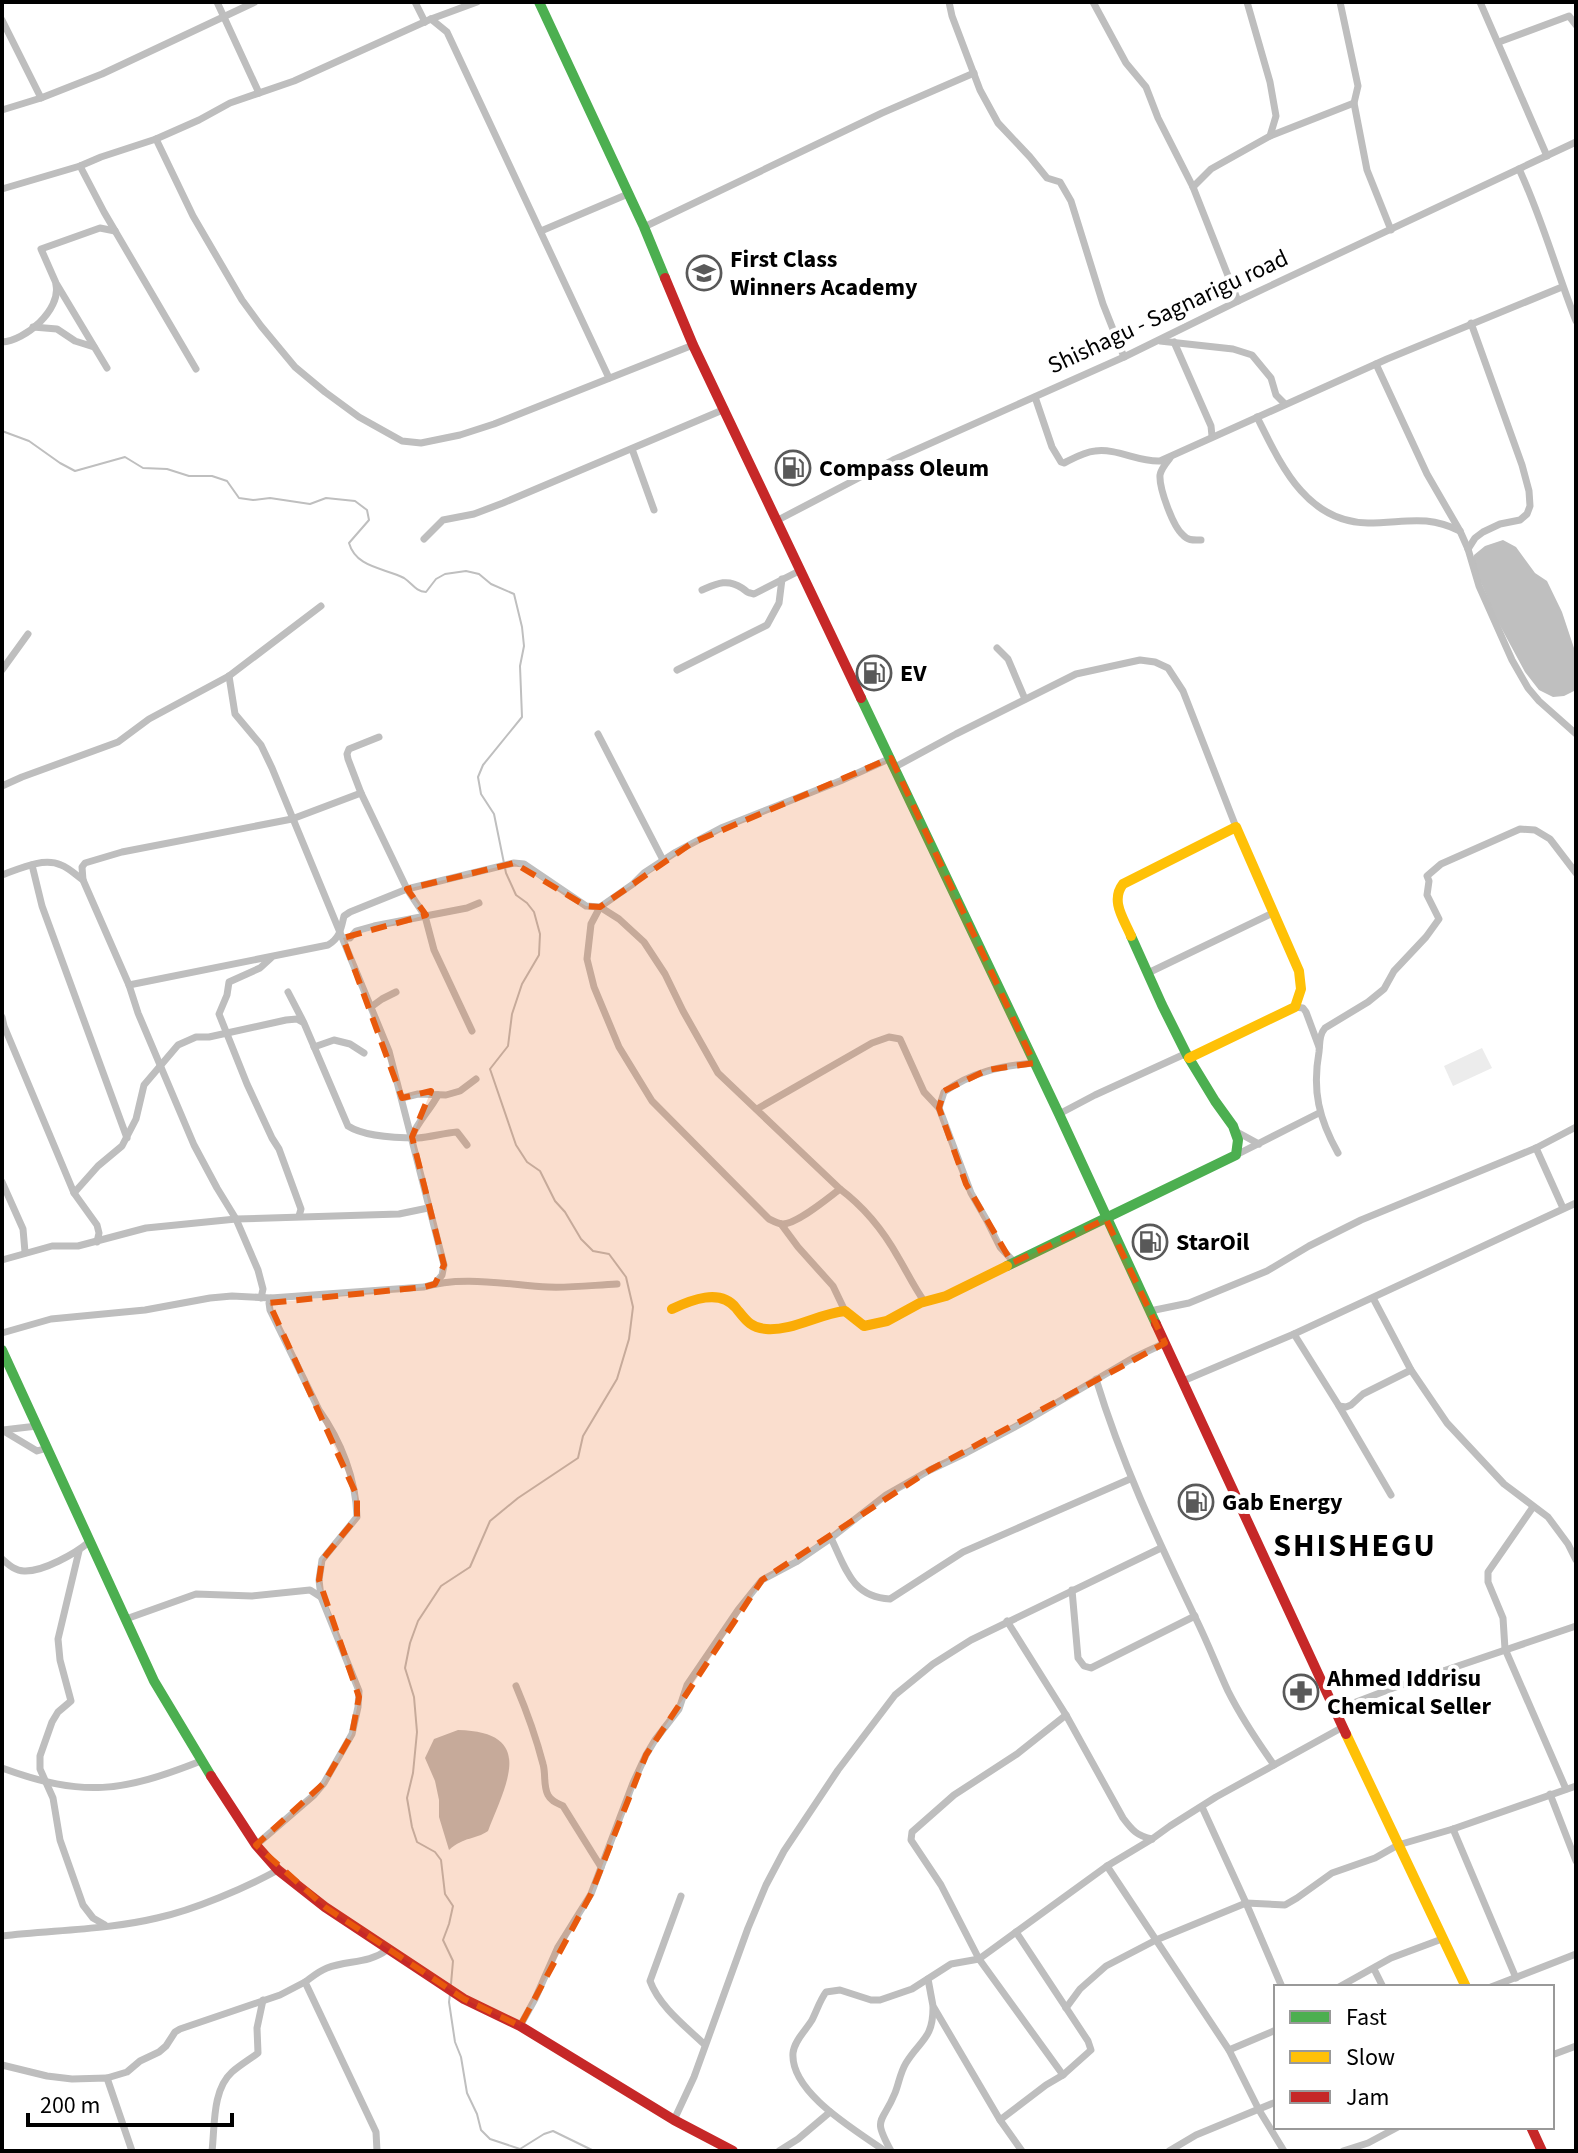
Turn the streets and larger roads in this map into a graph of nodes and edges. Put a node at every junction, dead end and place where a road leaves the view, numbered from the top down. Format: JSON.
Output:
{"nodes":[{"id":1,"x":217,"y":2,"type":"edge"},
{"id":2,"x":255,"y":2,"type":"edge"},
{"id":3,"x":415,"y":2,"type":"edge"},
{"id":4,"x":477,"y":2,"type":"edge"},
{"id":5,"x":539,"y":2,"type":"edge"},
{"id":6,"x":949,"y":2,"type":"edge"},
{"id":7,"x":1093,"y":2,"type":"edge"},
{"id":8,"x":1247,"y":2,"type":"edge"},
{"id":9,"x":1340,"y":2,"type":"edge"},
{"id":10,"x":1480,"y":2,"type":"edge"},
{"id":11,"x":448,"y":13,"type":"junction"},
{"id":12,"x":224,"y":17,"type":"junction"},
{"id":13,"x":2,"y":20,"type":"edge"},
{"id":14,"x":428,"y":20,"type":"junction"},
{"id":15,"x":1576,"y":25,"type":"edge"},
{"id":16,"x":447,"y":32,"type":"junction"},
{"id":17,"x":1499,"y":42,"type":"junction"},
{"id":18,"x":974,"y":73,"type":"junction"},
{"id":19,"x":259,"y":93,"type":"junction"},
{"id":20,"x":41,"y":98,"type":"junction"},
{"id":21,"x":1354,"y":103,"type":"junction"},
{"id":22,"x":2,"y":110,"type":"edge"},
{"id":23,"x":1270,"y":136,"type":"junction"},
{"id":24,"x":156,"y":139,"type":"junction"},
{"id":25,"x":1576,"y":142,"type":"edge"},
{"id":26,"x":1547,"y":156,"type":"junction"},
{"id":27,"x":80,"y":166,"type":"junction"},
{"id":28,"x":1519,"y":169,"type":"junction"},
{"id":29,"x":1193,"y":187,"type":"junction"},
{"id":30,"x":2,"y":189,"type":"edge"},
{"id":31,"x":628,"y":194,"type":"junction"},
{"id":32,"x":104,"y":212,"type":"junction"},
{"id":33,"x":644,"y":227,"type":"junction"},
{"id":34,"x":100,"y":228,"type":"junction"},
{"id":35,"x":1391,"y":230,"type":"junction"},
{"id":36,"x":115,"y":231,"type":"junction"},
{"id":37,"x":541,"y":231,"type":"junction"},
{"id":38,"x":56,"y":283,"type":"junction"},
{"id":39,"x":1562,"y":287,"type":"junction"},
{"id":40,"x":1238,"y":301,"type":"junction"},
{"id":41,"x":1576,"y":321,"type":"edge"},
{"id":42,"x":1471,"y":323,"type":"junction"},
{"id":43,"x":33,"y":327,"type":"junction"},
{"id":44,"x":1158,"y":340,"type":"junction"},
{"id":45,"x":2,"y":342,"type":"edge"},
{"id":46,"x":1174,"y":342,"type":"junction"},
{"id":47,"x":693,"y":345,"type":"junction"},
{"id":48,"x":94,"y":347,"type":"junction"},
{"id":49,"x":1124,"y":357,"type":"junction"},
{"id":50,"x":1376,"y":364,"type":"junction"},
{"id":51,"x":107,"y":368,"type":"dead end"},
{"id":52,"x":196,"y":369,"type":"dead end"},
{"id":53,"x":609,"y":378,"type":"junction"},
{"id":54,"x":1035,"y":397,"type":"junction"},
{"id":55,"x":1285,"y":404,"type":"junction"},
{"id":56,"x":725,"y":409,"type":"junction"},
{"id":57,"x":1257,"y":417,"type":"junction"},
{"id":58,"x":1212,"y":436,"type":"junction"},
{"id":59,"x":632,"y":449,"type":"junction"},
{"id":60,"x":1171,"y":456,"type":"junction"},
{"id":61,"x":654,"y":510,"type":"dead end"},
{"id":62,"x":778,"y":520,"type":"junction"},
{"id":63,"x":1460,"y":531,"type":"junction"},
{"id":64,"x":424,"y":539,"type":"dead end"},
{"id":65,"x":1201,"y":540,"type":"dead end"},
{"id":66,"x":1468,"y":549,"type":"junction"},
{"id":67,"x":801,"y":570,"type":"junction"},
{"id":68,"x":782,"y":579,"type":"junction"},
{"id":69,"x":702,"y":590,"type":"dead end"},
{"id":70,"x":321,"y":606,"type":"dead end"},
{"id":71,"x":28,"y":634,"type":"dead end"},
{"id":72,"x":997,"y":648,"type":"dead end"},
{"id":73,"x":2,"y":670,"type":"edge"},
{"id":74,"x":677,"y":670,"type":"dead end"},
{"id":75,"x":229,"y":676,"type":"junction"},
{"id":76,"x":1025,"y":699,"type":"junction"},
{"id":77,"x":598,"y":734,"type":"dead end"},
{"id":78,"x":1576,"y":734,"type":"edge"},
{"id":79,"x":379,"y":737,"type":"dead end"},
{"id":80,"x":893,"y":762,"type":"junction"},
{"id":81,"x":2,"y":786,"type":"edge"},
{"id":82,"x":361,"y":793,"type":"junction"},
{"id":83,"x":292,"y":819,"type":"junction"},
{"id":84,"x":1236,"y":827,"type":"junction"},
{"id":85,"x":663,"y":860,"type":"junction"},
{"id":86,"x":32,"y":865,"type":"junction"},
{"id":87,"x":1576,"y":873,"type":"edge"},
{"id":88,"x":2,"y":875,"type":"edge"},
{"id":89,"x":83,"y":880,"type":"junction"},
{"id":90,"x":407,"y":889,"type":"junction"},
{"id":91,"x":479,"y":903,"type":"dead end"},
{"id":92,"x":600,"y":907,"type":"junction"},
{"id":93,"x":1273,"y":913,"type":"junction"},
{"id":94,"x":425,"y":916,"type":"junction"},
{"id":95,"x":342,"y":936,"type":"junction"},
{"id":96,"x":272,"y":956,"type":"junction"},
{"id":97,"x":1148,"y":973,"type":"junction"},
{"id":98,"x":129,"y":985,"type":"junction"},
{"id":99,"x":288,"y":992,"type":"dead end"},
{"id":100,"x":396,"y":992,"type":"dead end"},
{"id":101,"x":371,"y":1007,"type":"junction"},
{"id":102,"x":1295,"y":1007,"type":"junction"},
{"id":103,"x":2,"y":1017,"type":"edge"},
{"id":104,"x":304,"y":1023,"type":"junction"},
{"id":105,"x":472,"y":1031,"type":"dead end"},
{"id":106,"x":228,"y":1033,"type":"junction"},
{"id":107,"x":314,"y":1047,"type":"junction"},
{"id":108,"x":1320,"y":1048,"type":"junction"},
{"id":109,"x":364,"y":1053,"type":"dead end"},
{"id":110,"x":1188,"y":1056,"type":"junction"},
{"id":111,"x":1034,"y":1063,"type":"junction"},
{"id":112,"x":160,"y":1066,"type":"junction"},
{"id":113,"x":476,"y":1079,"type":"dead end"},
{"id":114,"x":438,"y":1095,"type":"junction"},
{"id":115,"x":402,"y":1098,"type":"junction"},
{"id":116,"x":939,"y":1108,"type":"junction"},
{"id":117,"x":757,"y":1109,"type":"junction"},
{"id":118,"x":1319,"y":1113,"type":"junction"},
{"id":119,"x":1059,"y":1114,"type":"junction"},
{"id":120,"x":1576,"y":1127,"type":"edge"},
{"id":121,"x":1237,"y":1132,"type":"junction"},
{"id":122,"x":412,"y":1137,"type":"junction"},
{"id":123,"x":127,"y":1138,"type":"junction"},
{"id":124,"x":1259,"y":1144,"type":"junction"},
{"id":125,"x":467,"y":1145,"type":"dead end"},
{"id":126,"x":1536,"y":1148,"type":"junction"},
{"id":127,"x":1338,"y":1153,"type":"dead end"},
{"id":128,"x":1236,"y":1155,"type":"junction"},
{"id":129,"x":2,"y":1182,"type":"edge"},
{"id":130,"x":840,"y":1189,"type":"junction"},
{"id":131,"x":74,"y":1193,"type":"junction"},
{"id":132,"x":1576,"y":1203,"type":"edge"},
{"id":133,"x":428,"y":1208,"type":"junction"},
{"id":134,"x":1563,"y":1208,"type":"junction"},
{"id":135,"x":299,"y":1216,"type":"junction"},
{"id":136,"x":236,"y":1219,"type":"junction"},
{"id":137,"x":1106,"y":1219,"type":"junction"},
{"id":138,"x":781,"y":1224,"type":"junction"},
{"id":139,"x":97,"y":1242,"type":"junction"},
{"id":140,"x":25,"y":1252,"type":"junction"},
{"id":141,"x":2,"y":1260,"type":"edge"},
{"id":142,"x":1014,"y":1262,"type":"junction"},
{"id":143,"x":435,"y":1284,"type":"junction"},
{"id":144,"x":617,"y":1284,"type":"dead end"},
{"id":145,"x":261,"y":1298,"type":"junction"},
{"id":146,"x":271,"y":1298,"type":"junction"},
{"id":147,"x":1373,"y":1298,"type":"junction"},
{"id":148,"x":924,"y":1301,"type":"junction"},
{"id":149,"x":672,"y":1309,"type":"dead end"},
{"id":150,"x":845,"y":1311,"type":"junction"},
{"id":151,"x":1150,"y":1311,"type":"junction"},
{"id":152,"x":2,"y":1333,"type":"edge"},
{"id":153,"x":1294,"y":1334,"type":"junction"},
{"id":154,"x":1165,"y":1343,"type":"junction"},
{"id":155,"x":2,"y":1350,"type":"edge"},
{"id":156,"x":1411,"y":1370,"type":"junction"},
{"id":157,"x":1096,"y":1379,"type":"junction"},
{"id":158,"x":1183,"y":1381,"type":"junction"},
{"id":159,"x":1339,"y":1406,"type":"junction"},
{"id":160,"x":37,"y":1426,"type":"junction"},
{"id":161,"x":47,"y":1448,"type":"junction"},
{"id":162,"x":1130,"y":1479,"type":"junction"},
{"id":163,"x":1391,"y":1495,"type":"dead end"},
{"id":164,"x":1533,"y":1507,"type":"junction"},
{"id":165,"x":831,"y":1538,"type":"junction"},
{"id":166,"x":89,"y":1542,"type":"junction"},
{"id":167,"x":1161,"y":1548,"type":"junction"},
{"id":168,"x":79,"y":1551,"type":"junction"},
{"id":169,"x":2,"y":1559,"type":"edge"},
{"id":170,"x":1576,"y":1560,"type":"edge"},
{"id":171,"x":319,"y":1580,"type":"junction"},
{"id":172,"x":310,"y":1590,"type":"junction"},
{"id":173,"x":1072,"y":1590,"type":"junction"},
{"id":174,"x":321,"y":1597,"type":"junction"},
{"id":175,"x":1195,"y":1616,"type":"junction"},
{"id":176,"x":126,"y":1619,"type":"junction"},
{"id":177,"x":1007,"y":1621,"type":"junction"},
{"id":178,"x":1576,"y":1626,"type":"edge"},
{"id":179,"x":1505,"y":1649,"type":"junction"},
{"id":180,"x":516,"y":1686,"type":"dead end"},
{"id":181,"x":1335,"y":1710,"type":"junction"},
{"id":182,"x":1066,"y":1715,"type":"junction"},
{"id":183,"x":1343,"y":1727,"type":"junction"},
{"id":184,"x":201,"y":1761,"type":"junction"},
{"id":185,"x":1274,"y":1765,"type":"junction"},
{"id":186,"x":2,"y":1768,"type":"edge"},
{"id":187,"x":45,"y":1781,"type":"junction"},
{"id":188,"x":1576,"y":1786,"type":"edge"},
{"id":189,"x":1566,"y":1789,"type":"junction"},
{"id":190,"x":1550,"y":1794,"type":"junction"},
{"id":191,"x":1202,"y":1807,"type":"junction"},
{"id":192,"x":1453,"y":1829,"type":"junction"},
{"id":193,"x":1152,"y":1839,"type":"junction"},
{"id":194,"x":256,"y":1845,"type":"junction"},
{"id":195,"x":1398,"y":1845,"type":"junction"},
{"id":196,"x":1576,"y":1861,"type":"edge"},
{"id":197,"x":1107,"y":1866,"type":"junction"},
{"id":198,"x":601,"y":1867,"type":"junction"},
{"id":199,"x":278,"y":1870,"type":"junction"},
{"id":200,"x":681,"y":1896,"type":"dead end"},
{"id":201,"x":1246,"y":1903,"type":"junction"},
{"id":202,"x":105,"y":1925,"type":"junction"},
{"id":203,"x":1016,"y":1932,"type":"junction"},
{"id":204,"x":2,"y":1936,"type":"edge"},
{"id":205,"x":1442,"y":1939,"type":"junction"},
{"id":206,"x":1156,"y":1940,"type":"junction"},
{"id":207,"x":387,"y":1950,"type":"junction"},
{"id":208,"x":1576,"y":1954,"type":"edge"},
{"id":209,"x":979,"y":1959,"type":"junction"},
{"id":210,"x":1374,"y":1969,"type":"junction"},
{"id":211,"x":1516,"y":1978,"type":"junction"},
{"id":212,"x":928,"y":1979,"type":"junction"},
{"id":213,"x":305,"y":1982,"type":"junction"},
{"id":214,"x":1281,"y":1985,"type":"edge"},
{"id":215,"x":1343,"y":1985,"type":"edge"},
{"id":216,"x":1382,"y":1985,"type":"edge"},
{"id":217,"x":1465,"y":1985,"type":"edge"},
{"id":218,"x":1497,"y":1985,"type":"edge"},
{"id":219,"x":263,"y":2000,"type":"junction"},
{"id":220,"x":933,"y":2006,"type":"junction"},
{"id":221,"x":1066,"y":2008,"type":"junction"},
{"id":222,"x":520,"y":2026,"type":"junction"},
{"id":223,"x":1274,"y":2031,"type":"edge"},
{"id":224,"x":704,"y":2044,"type":"junction"},
{"id":225,"x":1576,"y":2046,"type":"edge"},
{"id":226,"x":1229,"y":2050,"type":"junction"},
{"id":227,"x":1554,"y":2054,"type":"edge"},
{"id":228,"x":2,"y":2065,"type":"edge"},
{"id":229,"x":1063,"y":2075,"type":"junction"},
{"id":230,"x":107,"y":2078,"type":"junction"},
{"id":231,"x":1274,"y":2103,"type":"edge"},
{"id":232,"x":1259,"y":2110,"type":"junction"},
{"id":233,"x":830,"y":2112,"type":"junction"},
{"id":234,"x":674,"y":2120,"type":"junction"},
{"id":235,"x":1000,"y":2120,"type":"junction"},
{"id":236,"x":1394,"y":2129,"type":"edge"},
{"id":237,"x":1532,"y":2129,"type":"edge"},
{"id":238,"x":132,"y":2151,"type":"edge"},
{"id":239,"x":212,"y":2151,"type":"edge"},
{"id":240,"x":377,"y":2151,"type":"edge"},
{"id":241,"x":733,"y":2151,"type":"edge"},
{"id":242,"x":779,"y":2151,"type":"edge"},
{"id":243,"x":888,"y":2151,"type":"edge"},
{"id":244,"x":1022,"y":2151,"type":"edge"},
{"id":245,"x":1169,"y":2151,"type":"edge"},
{"id":246,"x":1284,"y":2151,"type":"edge"},
{"id":247,"x":1343,"y":2151,"type":"edge"},
{"id":248,"x":1542,"y":2151,"type":"edge"}],
"edges":[{"from":1,"to":12,"type":"street"},
{"from":2,"to":12,"type":"street"},
{"from":3,"to":14,"type":"street"},
{"from":4,"to":11,"type":"street"},
{"from":5,"to":31,"type":"street"},
{"from":6,"to":18,"type":"street"},
{"from":7,"to":29,"type":"street"},
{"from":8,"to":23,"type":"street"},
{"from":9,"to":21,"type":"street"},
{"from":10,"to":17,"type":"street"},
{"from":11,"to":14,"type":"street"},
{"from":11,"to":16,"type":"street"},
{"from":12,"to":19,"type":"street"},
{"from":12,"to":20,"type":"street"},
{"from":13,"to":20,"type":"street"},
{"from":14,"to":16,"type":"street"},
{"from":14,"to":19,"type":"street"},
{"from":15,"to":17,"type":"street"},
{"from":16,"to":37,"type":"street"},
{"from":17,"to":26,"type":"street"},
{"from":18,"to":33,"type":"street"},
{"from":18,"to":49,"type":"street"},
{"from":19,"to":24,"type":"street"},
{"from":20,"to":22,"type":"street"},
{"from":21,"to":23,"type":"street"},
{"from":21,"to":35,"type":"street"},
{"from":23,"to":29,"type":"street"},
{"from":24,"to":27,"type":"street"},
{"from":24,"to":53,"type":"street"},
{"from":25,"to":26,"type":"street","name":"Shishagu - Sagnarigu road"},
{"from":26,"to":28,"type":"street","name":"Shishagu - Sagnarigu road"},
{"from":27,"to":30,"type":"street"},
{"from":27,"to":32,"type":"street"},
{"from":28,"to":35,"type":"street","name":"Shishagu - Sagnarigu road"},
{"from":28,"to":39,"type":"street"},
{"from":29,"to":40,"type":"street"},
{"from":31,"to":33,"type":"street"},
{"from":31,"to":37,"type":"street"},
{"from":32,"to":34,"type":"street"},
{"from":32,"to":36,"type":"street"},
{"from":33,"to":47,"type":"street"},
{"from":34,"to":36,"type":"street"},
{"from":34,"to":38,"type":"street"},
{"from":35,"to":40,"type":"street","name":"Shishagu - Sagnarigu road"},
{"from":36,"to":52,"type":"street"},
{"from":37,"to":53,"type":"street"},
{"from":38,"to":43,"type":"street"},
{"from":38,"to":48,"type":"street"},
{"from":39,"to":41,"type":"street"},
{"from":39,"to":42,"type":"street"},
{"from":40,"to":44,"type":"street","name":"Shishagu - Sagnarigu road"},
{"from":42,"to":50,"type":"street"},
{"from":42,"to":66,"type":"street"},
{"from":43,"to":45,"type":"street"},
{"from":43,"to":48,"type":"street"},
{"from":44,"to":46,"type":"street"},
{"from":44,"to":49,"type":"street","name":"Shishagu - Sagnarigu road"},
{"from":46,"to":55,"type":"street"},
{"from":46,"to":58,"type":"street"},
{"from":47,"to":53,"type":"street"},
{"from":47,"to":56,"type":"street"},
{"from":48,"to":51,"type":"street"},
{"from":49,"to":54,"type":"street","name":"Shishagu - Sagnarigu road"},
{"from":50,"to":55,"type":"street"},
{"from":50,"to":63,"type":"street"},
{"from":54,"to":60,"type":"street"},
{"from":54,"to":62,"type":"street","name":"Shishagu - Sagnarigu road"},
{"from":55,"to":57,"type":"street"},
{"from":56,"to":59,"type":"street"},
{"from":56,"to":62,"type":"street"},
{"from":57,"to":58,"type":"street"},
{"from":57,"to":63,"type":"street"},
{"from":58,"to":60,"type":"street"},
{"from":59,"to":61,"type":"street"},
{"from":59,"to":64,"type":"street"},
{"from":60,"to":65,"type":"street"},
{"from":62,"to":67,"type":"street"},
{"from":63,"to":66,"type":"street"},
{"from":66,"to":78,"type":"street"},
{"from":67,"to":68,"type":"street"},
{"from":67,"to":80,"type":"street"},
{"from":68,"to":69,"type":"street"},
{"from":68,"to":74,"type":"street"},
{"from":70,"to":75,"type":"street"},
{"from":71,"to":73,"type":"street"},
{"from":72,"to":76,"type":"street"},
{"from":75,"to":81,"type":"street"},
{"from":75,"to":83,"type":"street"},
{"from":76,"to":80,"type":"street"},
{"from":76,"to":84,"type":"street"},
{"from":77,"to":85,"type":"street"},
{"from":79,"to":82,"type":"street"},
{"from":80,"to":85,"type":"street"},
{"from":80,"to":111,"type":"street"},
{"from":82,"to":83,"type":"street"},
{"from":82,"to":90,"type":"street"},
{"from":83,"to":89,"type":"street"},
{"from":83,"to":95,"type":"street"},
{"from":84,"to":93,"type":"street"},
{"from":84,"to":97,"type":"street"},
{"from":85,"to":92,"type":"street"},
{"from":86,"to":88,"type":"street"},
{"from":86,"to":89,"type":"street"},
{"from":86,"to":123,"type":"street"},
{"from":87,"to":108,"type":"street"},
{"from":89,"to":98,"type":"street"},
{"from":90,"to":92,"type":"street"},
{"from":90,"to":94,"type":"street"},
{"from":90,"to":95,"type":"street"},
{"from":91,"to":94,"type":"street"},
{"from":92,"to":117,"type":"street"},
{"from":92,"to":138,"type":"street"},
{"from":93,"to":97,"type":"street"},
{"from":93,"to":102,"type":"street"},
{"from":94,"to":95,"type":"street"},
{"from":94,"to":105,"type":"street"},
{"from":95,"to":96,"type":"street"},
{"from":95,"to":101,"type":"street"},
{"from":96,"to":98,"type":"street"},
{"from":96,"to":106,"type":"street"},
{"from":97,"to":110,"type":"street"},
{"from":98,"to":112,"type":"street"},
{"from":99,"to":104,"type":"street"},
{"from":100,"to":101,"type":"street"},
{"from":101,"to":115,"type":"street"},
{"from":102,"to":108,"type":"street"},
{"from":102,"to":110,"type":"street"},
{"from":103,"to":131,"type":"street"},
{"from":104,"to":106,"type":"street"},
{"from":104,"to":107,"type":"street"},
{"from":106,"to":112,"type":"street"},
{"from":106,"to":135,"type":"street"},
{"from":107,"to":109,"type":"street"},
{"from":107,"to":122,"type":"street"},
{"from":108,"to":118,"type":"street"},
{"from":110,"to":119,"type":"street"},
{"from":110,"to":121,"type":"street"},
{"from":111,"to":116,"type":"street"},
{"from":111,"to":119,"type":"street"},
{"from":112,"to":123,"type":"street"},
{"from":112,"to":136,"type":"street"},
{"from":113,"to":114,"type":"street"},
{"from":114,"to":115,"type":"street"},
{"from":114,"to":122,"type":"street"},
{"from":115,"to":122,"type":"street"},
{"from":116,"to":117,"type":"street"},
{"from":116,"to":142,"type":"street"},
{"from":117,"to":130,"type":"street"},
{"from":118,"to":124,"type":"street"},
{"from":118,"to":127,"type":"street"},
{"from":119,"to":137,"type":"street"},
{"from":120,"to":126,"type":"street"},
{"from":121,"to":124,"type":"street"},
{"from":121,"to":128,"type":"street"},
{"from":122,"to":125,"type":"street"},
{"from":122,"to":133,"type":"street"},
{"from":123,"to":131,"type":"street"},
{"from":124,"to":128,"type":"street"},
{"from":126,"to":134,"type":"street"},
{"from":126,"to":151,"type":"street"},
{"from":128,"to":137,"type":"street"},
{"from":129,"to":140,"type":"street"},
{"from":130,"to":138,"type":"street"},
{"from":130,"to":148,"type":"street"},
{"from":131,"to":139,"type":"street"},
{"from":132,"to":134,"type":"street"},
{"from":133,"to":135,"type":"street"},
{"from":133,"to":143,"type":"street"},
{"from":134,"to":147,"type":"street"},
{"from":135,"to":136,"type":"street"},
{"from":136,"to":139,"type":"street"},
{"from":136,"to":145,"type":"street"},
{"from":137,"to":142,"type":"street"},
{"from":137,"to":151,"type":"street"},
{"from":138,"to":150,"type":"street"},
{"from":139,"to":140,"type":"street"},
{"from":140,"to":141,"type":"street"},
{"from":142,"to":148,"type":"street"},
{"from":143,"to":144,"type":"street"},
{"from":143,"to":146,"type":"street"},
{"from":145,"to":146,"type":"street"},
{"from":145,"to":152,"type":"street"},
{"from":146,"to":171,"type":"street"},
{"from":147,"to":153,"type":"street"},
{"from":147,"to":156,"type":"street"},
{"from":148,"to":150,"type":"street"},
{"from":149,"to":150,"type":"street"},
{"from":151,"to":154,"type":"street"},
{"from":153,"to":158,"type":"street"},
{"from":153,"to":159,"type":"street"},
{"from":154,"to":157,"type":"street"},
{"from":154,"to":158,"type":"street"},
{"from":155,"to":160,"type":"street"},
{"from":156,"to":159,"type":"street"},
{"from":156,"to":164,"type":"street"},
{"from":157,"to":162,"type":"street"},
{"from":157,"to":165,"type":"street"},
{"from":158,"to":181,"type":"street"},
{"from":159,"to":163,"type":"street"},
{"from":160,"to":161,"type":"street"},
{"from":160,"to":161,"type":"street"},
{"from":161,"to":166,"type":"street"},
{"from":162,"to":165,"type":"street"},
{"from":162,"to":167,"type":"street"},
{"from":164,"to":170,"type":"street"},
{"from":164,"to":179,"type":"street"},
{"from":165,"to":198,"type":"street"},
{"from":166,"to":168,"type":"street"},
{"from":166,"to":176,"type":"street"},
{"from":167,"to":173,"type":"street"},
{"from":167,"to":175,"type":"street"},
{"from":168,"to":169,"type":"street"},
{"from":168,"to":187,"type":"street"},
{"from":171,"to":172,"type":"street"},
{"from":171,"to":174,"type":"street"},
{"from":172,"to":174,"type":"street"},
{"from":172,"to":176,"type":"street"},
{"from":173,"to":175,"type":"street"},
{"from":173,"to":177,"type":"street"},
{"from":174,"to":194,"type":"street"},
{"from":175,"to":185,"type":"street"},
{"from":176,"to":184,"type":"street"},
{"from":177,"to":182,"type":"street"},
{"from":177,"to":224,"type":"street"},
{"from":178,"to":179,"type":"street"},
{"from":179,"to":181,"type":"street"},
{"from":179,"to":189,"type":"street"},
{"from":180,"to":198,"type":"street"},
{"from":181,"to":183,"type":"street"},
{"from":182,"to":193,"type":"street"},
{"from":182,"to":209,"type":"street"},
{"from":183,"to":185,"type":"street"},
{"from":183,"to":195,"type":"street"},
{"from":184,"to":187,"type":"street"},
{"from":184,"to":194,"type":"street"},
{"from":185,"to":191,"type":"street"},
{"from":186,"to":187,"type":"street"},
{"from":187,"to":202,"type":"street"},
{"from":188,"to":189,"type":"street"},
{"from":189,"to":190,"type":"street"},
{"from":190,"to":192,"type":"street"},
{"from":190,"to":196,"type":"street"},
{"from":191,"to":193,"type":"street"},
{"from":191,"to":201,"type":"street"},
{"from":192,"to":195,"type":"street"},
{"from":192,"to":211,"type":"street"},
{"from":193,"to":197,"type":"street"},
{"from":194,"to":199,"type":"street"},
{"from":195,"to":201,"type":"street"},
{"from":195,"to":205,"type":"street"},
{"from":197,"to":203,"type":"street"},
{"from":197,"to":206,"type":"street"},
{"from":198,"to":222,"type":"street"},
{"from":199,"to":202,"type":"street"},
{"from":199,"to":207,"type":"street"},
{"from":200,"to":224,"type":"street"},
{"from":201,"to":206,"type":"street"},
{"from":201,"to":214,"type":"street"},
{"from":202,"to":204,"type":"street"},
{"from":203,"to":209,"type":"street"},
{"from":203,"to":221,"type":"street"},
{"from":205,"to":210,"type":"street"},
{"from":205,"to":217,"type":"street"},
{"from":206,"to":221,"type":"street"},
{"from":206,"to":226,"type":"street"},
{"from":207,"to":213,"type":"street"},
{"from":207,"to":222,"type":"street"},
{"from":208,"to":211,"type":"street"},
{"from":209,"to":212,"type":"street"},
{"from":209,"to":229,"type":"street"},
{"from":210,"to":215,"type":"street"},
{"from":210,"to":216,"type":"street"},
{"from":211,"to":218,"type":"street"},
{"from":212,"to":220,"type":"street"},
{"from":212,"to":233,"type":"street"},
{"from":213,"to":219,"type":"street"},
{"from":213,"to":240,"type":"street"},
{"from":219,"to":230,"type":"street"},
{"from":219,"to":239,"type":"street"},
{"from":220,"to":235,"type":"street"},
{"from":220,"to":243,"type":"street"},
{"from":221,"to":229,"type":"street"},
{"from":222,"to":234,"type":"street"},
{"from":223,"to":226,"type":"street"},
{"from":224,"to":234,"type":"street"},
{"from":225,"to":227,"type":"street"},
{"from":226,"to":232,"type":"street"},
{"from":228,"to":230,"type":"street"},
{"from":229,"to":235,"type":"street"},
{"from":230,"to":238,"type":"street"},
{"from":231,"to":232,"type":"street"},
{"from":232,"to":245,"type":"street"},
{"from":232,"to":246,"type":"street"},
{"from":233,"to":242,"type":"street"},
{"from":233,"to":243,"type":"street"},
{"from":234,"to":241,"type":"street"},
{"from":235,"to":244,"type":"street"},
{"from":236,"to":247,"type":"street"},
{"from":237,"to":248,"type":"street"}]}
